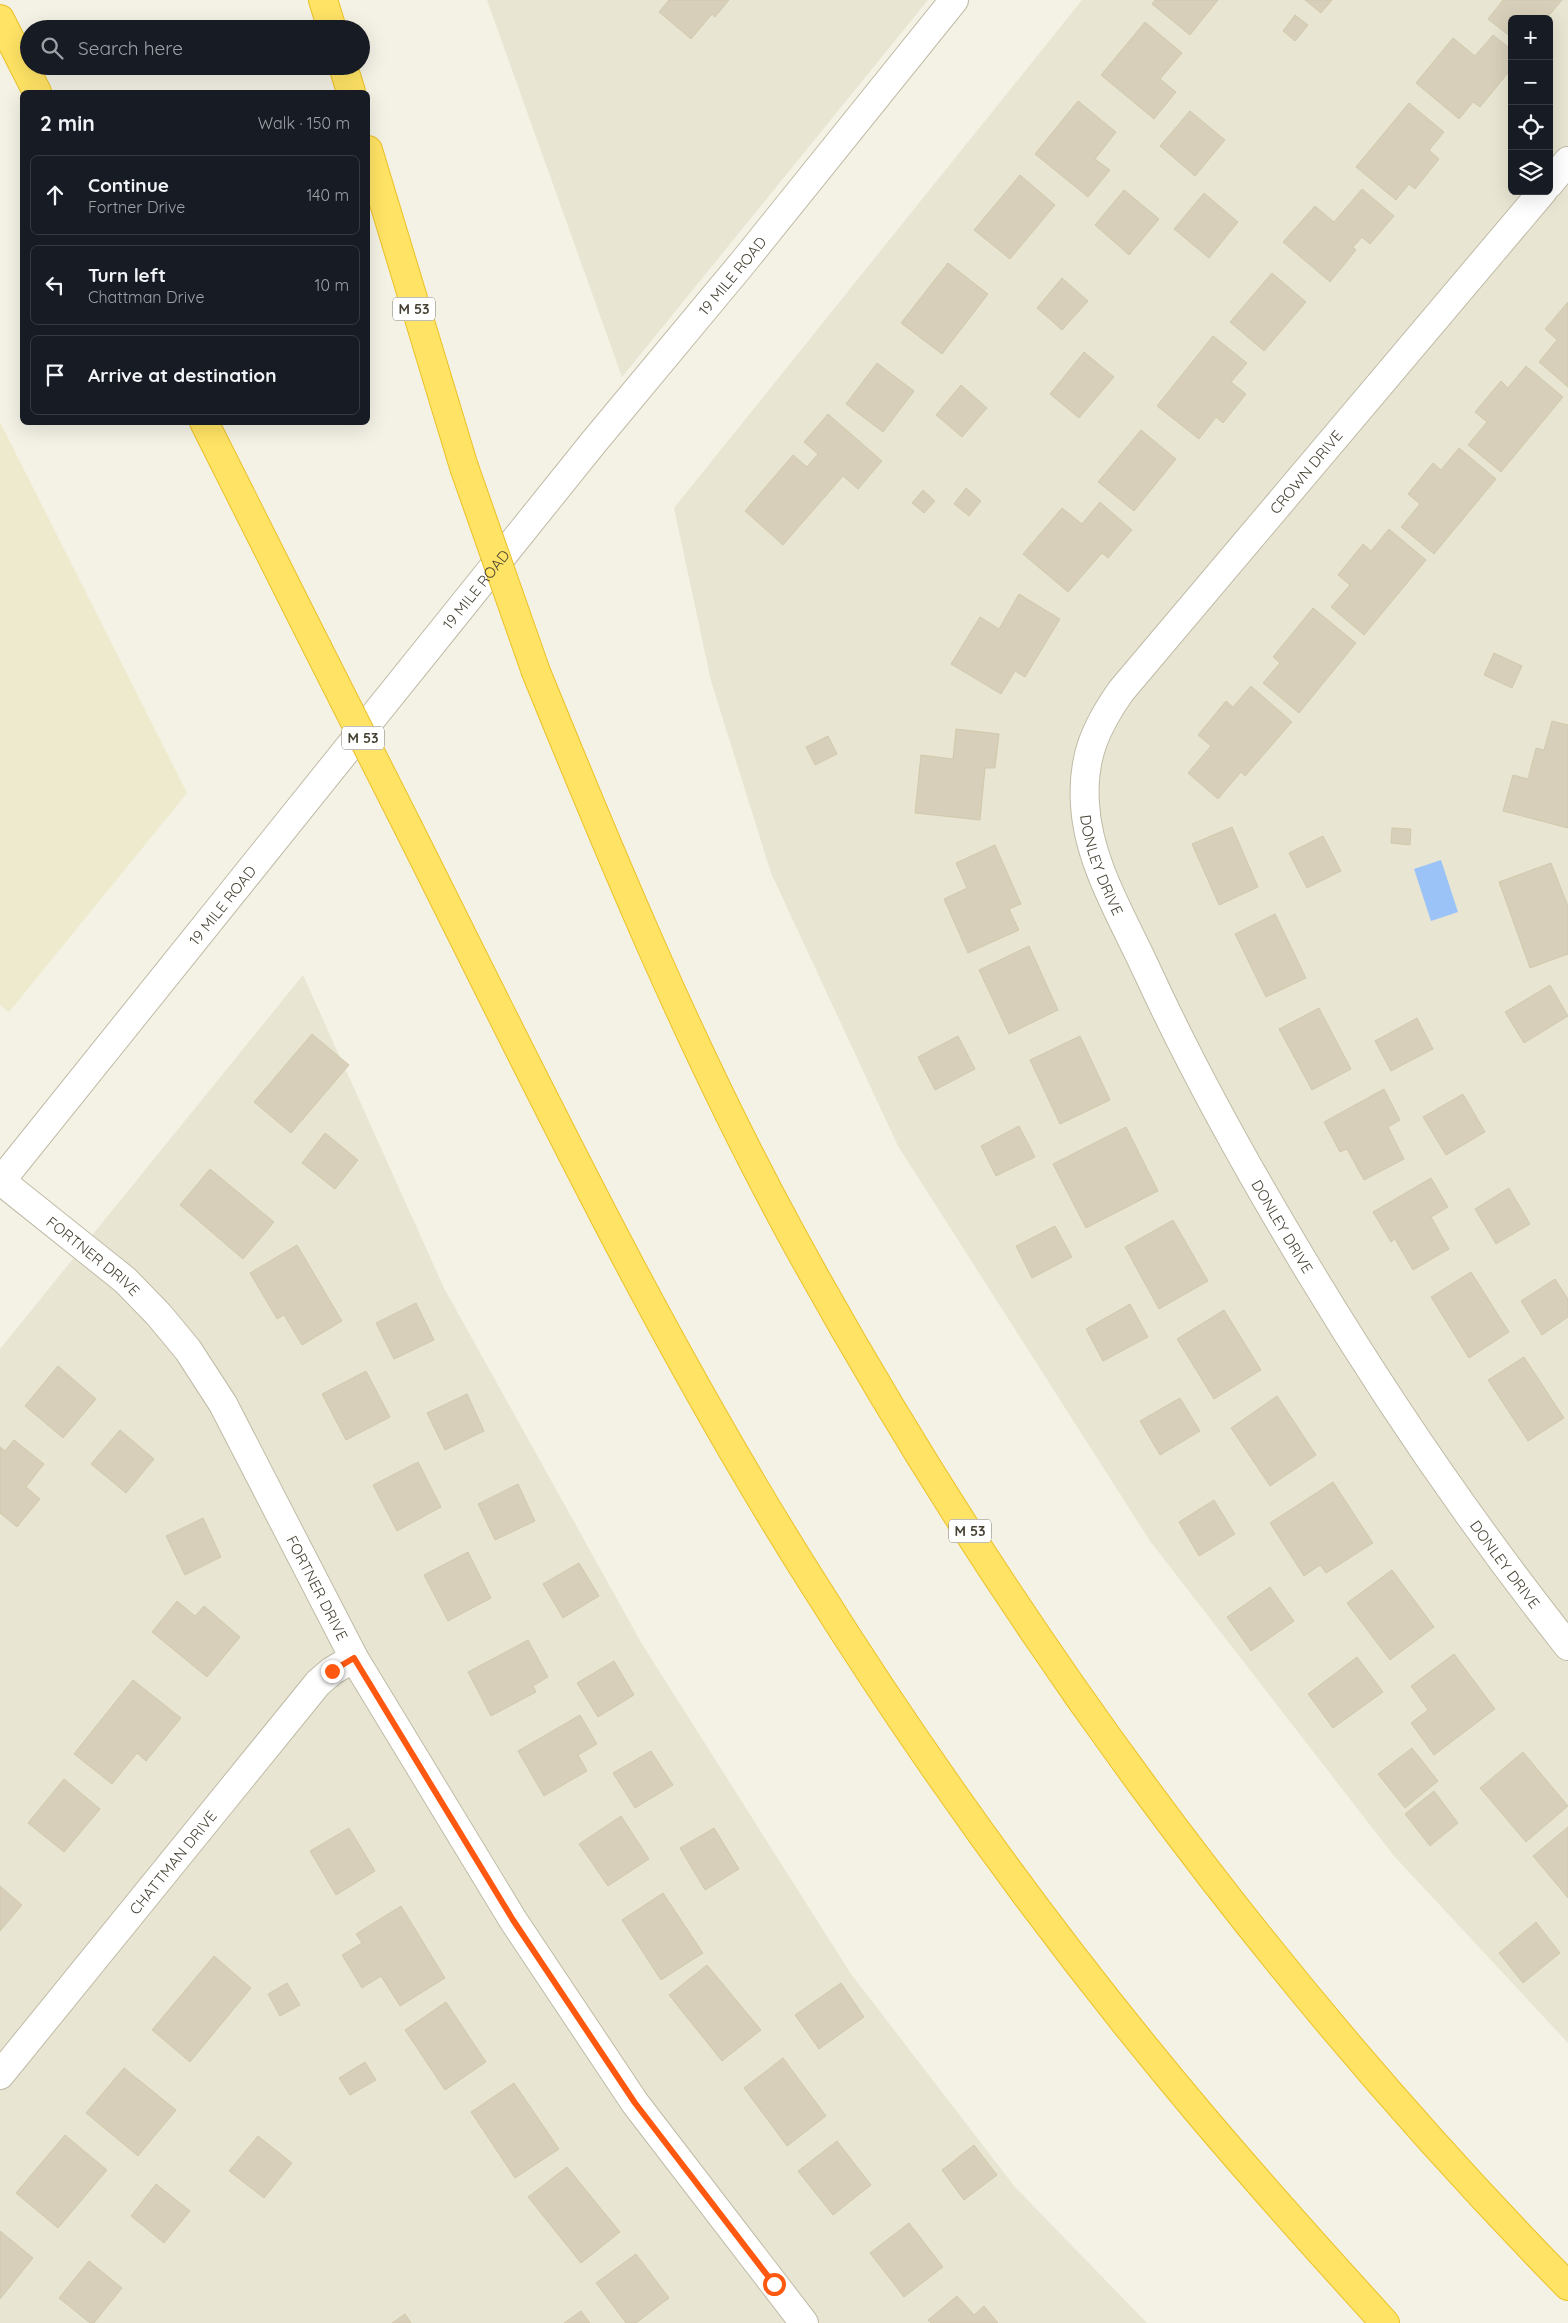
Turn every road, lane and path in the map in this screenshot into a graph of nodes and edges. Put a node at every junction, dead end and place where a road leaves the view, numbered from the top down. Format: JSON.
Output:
{"nodes":[{"id":1,"x":323,"y":0,"type":"edge"},
{"id":2,"x":954,"y":0,"type":"edge"},
{"id":3,"x":0,"y":19,"type":"edge"},
{"id":4,"x":329,"y":20,"type":"edge"},
{"id":5,"x":20,"y":58,"type":"edge"},
{"id":6,"x":28,"y":75,"type":"edge"},
{"id":7,"x":345,"y":75,"type":"edge"},
{"id":8,"x":36,"y":90,"type":"edge"},
{"id":9,"x":349,"y":90,"type":"edge"},
{"id":10,"x":370,"y":157,"type":"edge"},
{"id":11,"x":1568,"y":161,"type":"edge"},
{"id":12,"x":1553,"y":179,"type":"edge"},
{"id":13,"x":1540,"y":195,"type":"edge"},
{"id":14,"x":206,"y":425,"type":"edge"},
{"id":15,"x":1085,"y":763,"type":"joint"},
{"id":16,"x":0,"y":1182,"type":"edge"},
{"id":17,"x":1568,"y":1646,"type":"edge"},
{"id":18,"x":354,"y":1658,"type":"junction"},
{"id":19,"x":0,"y":2075,"type":"edge"},
{"id":20,"x":1568,"y":2286,"type":"edge"},
{"id":21,"x":804,"y":2323,"type":"edge"},
{"id":22,"x":1385,"y":2323,"type":"edge"}],
"edges":[{"from":1,"to":4,"type":"highway"},
{"from":2,"to":16,"type":"street","name":"19 MILE ROAD"},
{"from":3,"to":5,"type":"highway"},
{"from":6,"to":8,"type":"highway"},
{"from":7,"to":9,"type":"highway"},
{"from":10,"to":20,"type":"highway","number":"M 53","bridge":true},
{"from":11,"to":12,"type":"street"},
{"from":13,"to":15,"type":"street","name":"CROWN DRIVE"},
{"from":14,"to":22,"type":"highway","number":"M 53","bridge":true},
{"from":15,"to":17,"type":"street","name":"DONLEY DRIVE"},
{"from":16,"to":18,"type":"street","name":"FORTNER DRIVE"},
{"from":18,"to":19,"type":"street","name":"CHATTMAN DRIVE"},
{"from":18,"to":21,"type":"street","name":"FORTNER DRIVE"}]}
